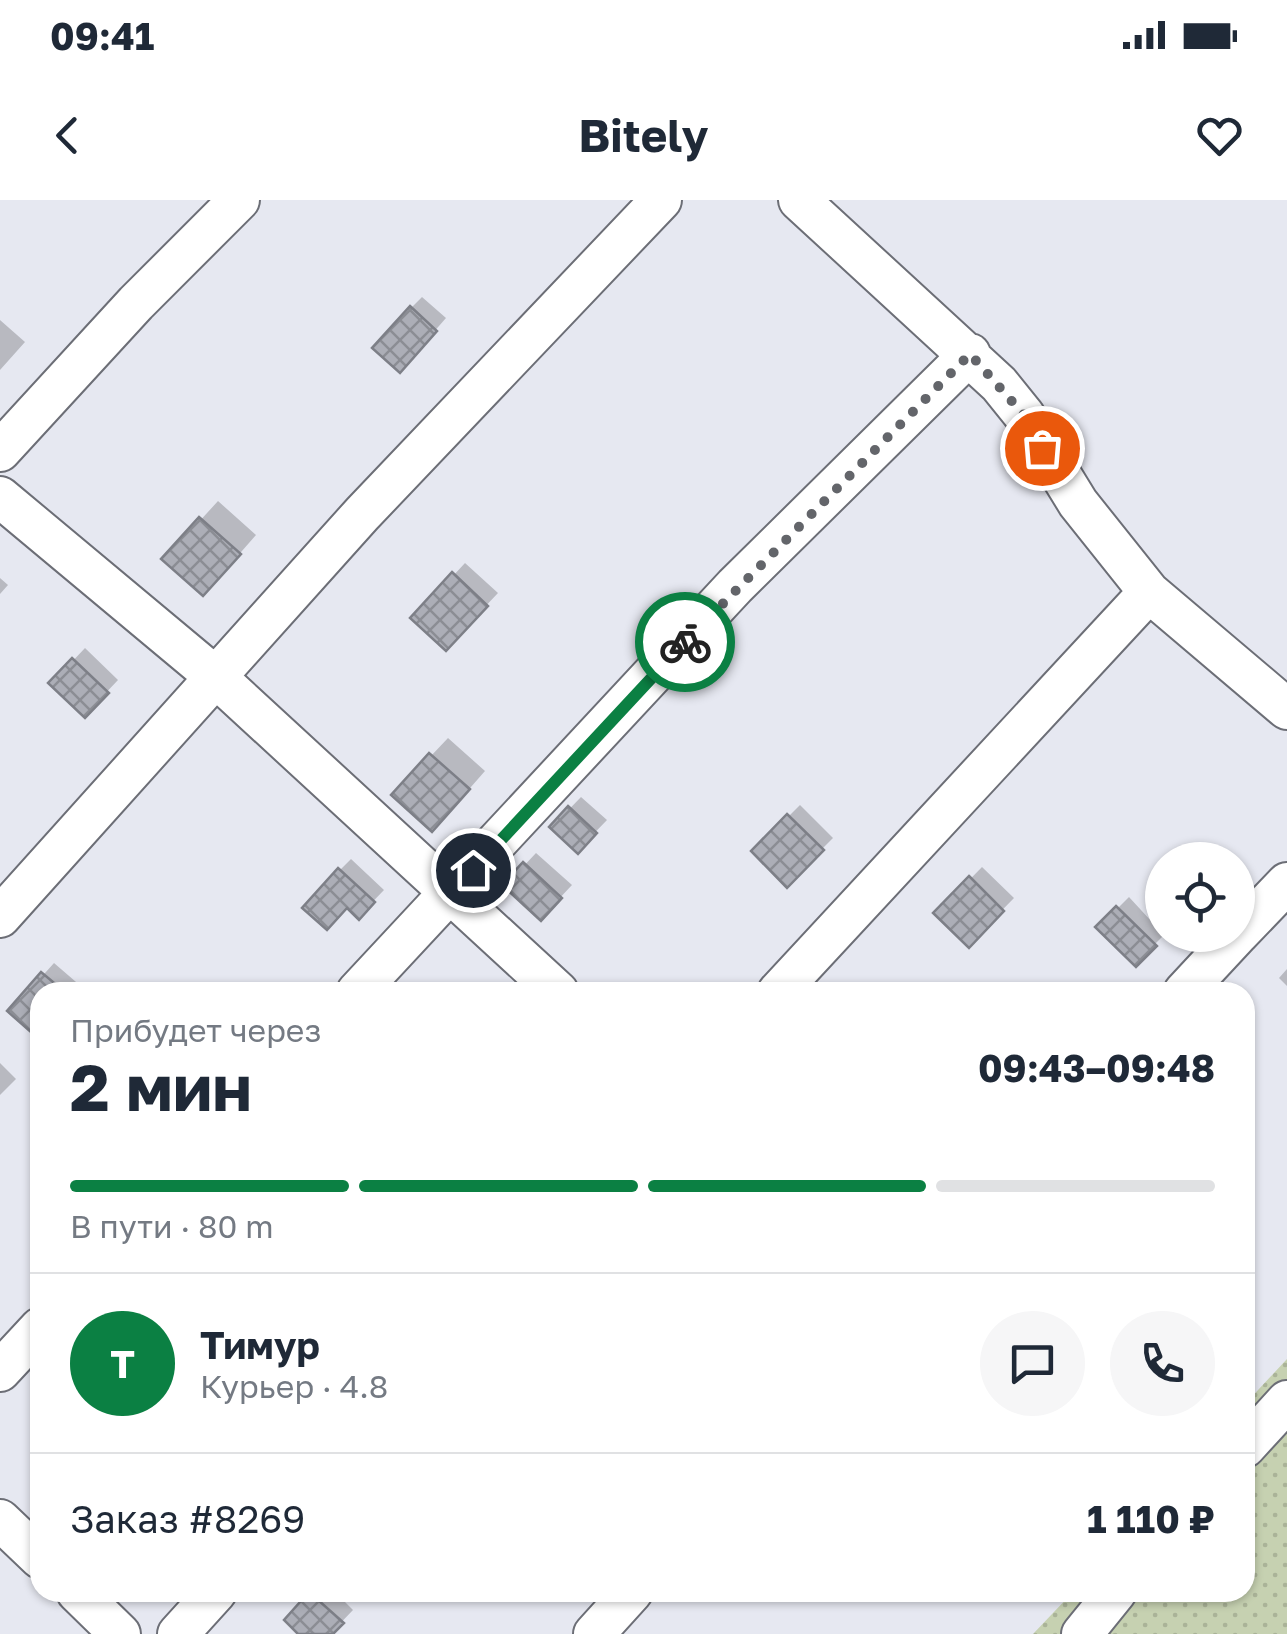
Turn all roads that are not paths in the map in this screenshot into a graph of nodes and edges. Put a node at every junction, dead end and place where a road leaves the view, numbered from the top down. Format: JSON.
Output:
{"nodes":[{"id":1,"x":238,"y":200,"type":"edge"},
{"id":2,"x":661,"y":200,"type":"edge"},
{"id":3,"x":799,"y":200,"type":"edge"},
{"id":4,"x":970,"y":354,"type":"junction"},
{"id":5,"x":0,"y":451,"type":"edge"},
{"id":6,"x":0,"y":497,"type":"edge"},
{"id":7,"x":1149,"y":592,"type":"junction"},
{"id":8,"x":218,"y":680,"type":"junction"},
{"id":9,"x":1287,"y":709,"type":"edge"},
{"id":10,"x":1287,"y":883,"type":"edge"},
{"id":11,"x":450,"y":894,"type":"junction"},
{"id":12,"x":1255,"y":916,"type":"edge"},
{"id":13,"x":0,"y":917,"type":"edge"},
{"id":14,"x":1221,"y":952,"type":"edge"},
{"id":15,"x":366,"y":982,"type":"edge"},
{"id":16,"x":547,"y":982,"type":"edge"},
{"id":17,"x":787,"y":982,"type":"edge"},
{"id":18,"x":1193,"y":982,"type":"edge"},
{"id":19,"x":30,"y":1339,"type":"edge"},
{"id":20,"x":0,"y":1371,"type":"edge"},
{"id":21,"x":1287,"y":1402,"type":"edge"},
{"id":22,"x":1255,"y":1436,"type":"edge"},
{"id":23,"x":0,"y":1520,"type":"edge"},
{"id":24,"x":30,"y":1548,"type":"edge"},
{"id":25,"x":86,"y":1602,"type":"edge"},
{"id":26,"x":207,"y":1602,"type":"edge"},
{"id":27,"x":623,"y":1602,"type":"edge"},
{"id":28,"x":1108,"y":1602,"type":"edge"},
{"id":29,"x":120,"y":1634,"type":"edge"},
{"id":30,"x":178,"y":1634,"type":"edge"},
{"id":31,"x":594,"y":1634,"type":"edge"},
{"id":32,"x":1082,"y":1634,"type":"edge"}],
"edges":[{"from":1,"to":5,"type":"street"},
{"from":2,"to":8,"type":"street"},
{"from":3,"to":4,"type":"street"},
{"from":4,"to":7,"type":"street"},
{"from":4,"to":11,"type":"street"},
{"from":6,"to":8,"type":"street"},
{"from":7,"to":9,"type":"street"},
{"from":7,"to":17,"type":"street"},
{"from":8,"to":11,"type":"street"},
{"from":8,"to":13,"type":"street"},
{"from":10,"to":12,"type":"street"},
{"from":11,"to":15,"type":"street"},
{"from":11,"to":16,"type":"street"},
{"from":14,"to":18,"type":"street"},
{"from":19,"to":20,"type":"street"},
{"from":21,"to":22,"type":"street"},
{"from":23,"to":24,"type":"street"},
{"from":25,"to":29,"type":"street"},
{"from":26,"to":30,"type":"street"},
{"from":27,"to":31,"type":"street"},
{"from":28,"to":32,"type":"street"}]}
